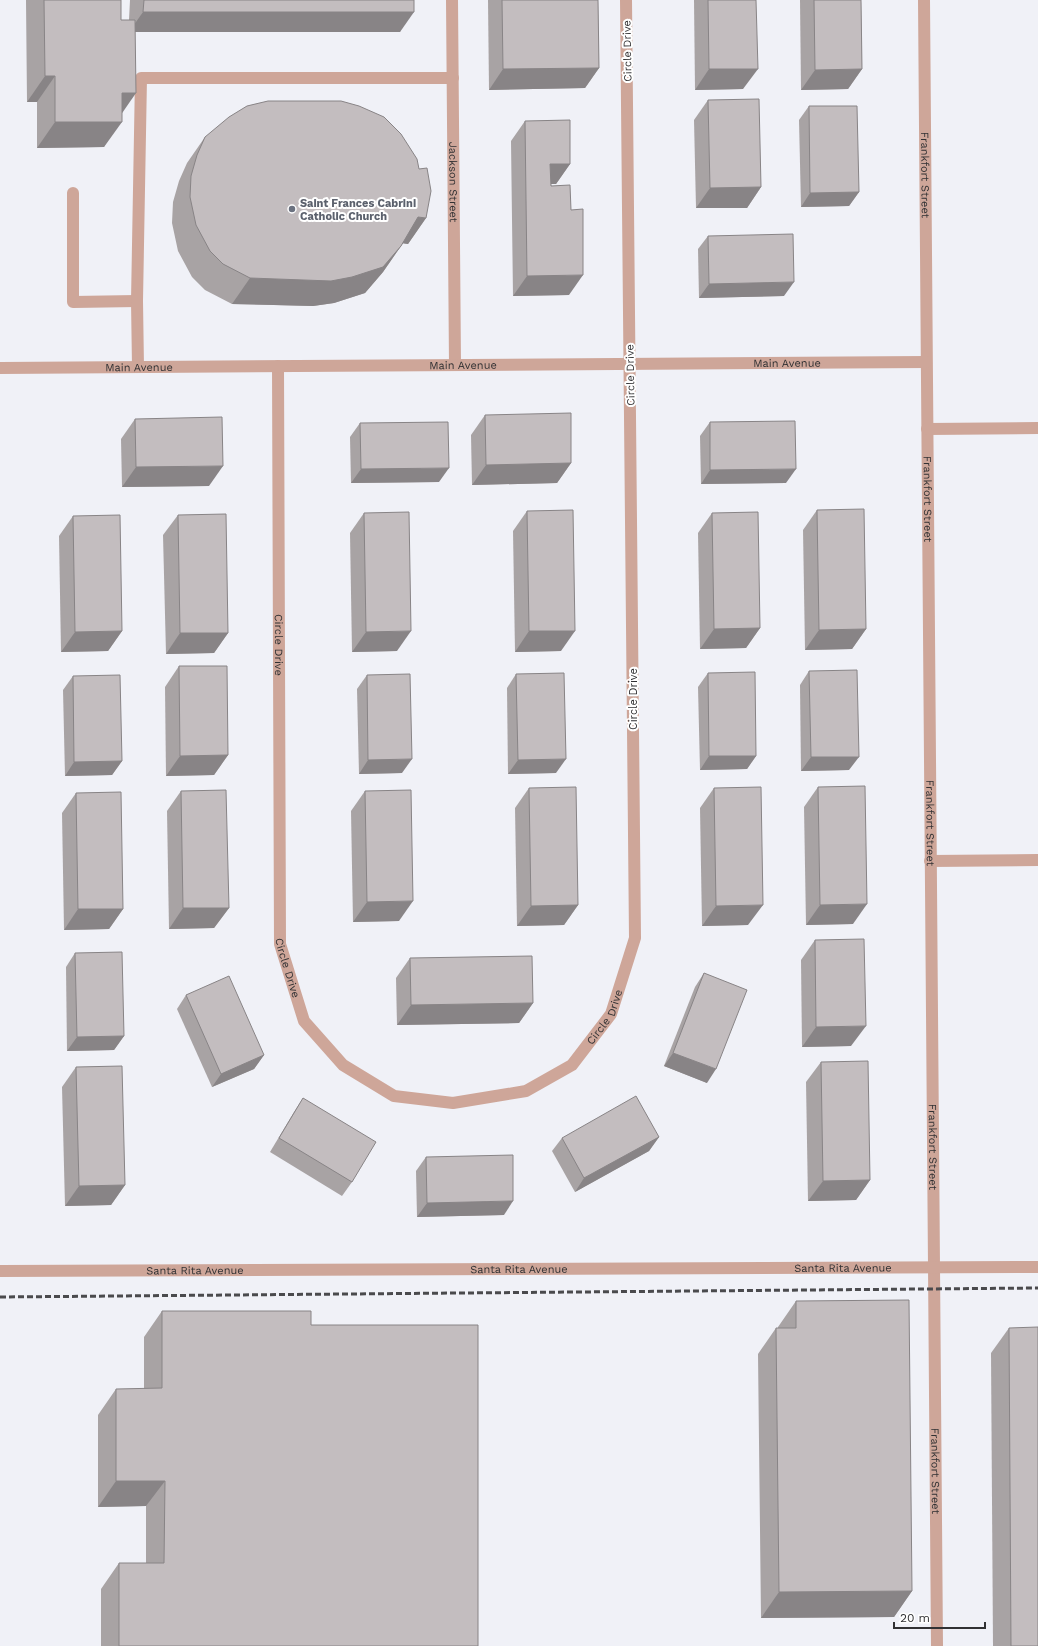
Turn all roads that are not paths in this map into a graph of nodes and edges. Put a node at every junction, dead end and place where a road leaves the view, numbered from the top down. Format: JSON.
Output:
{"nodes":[{"id":1,"x":452,"y":0,"type":"edge"},
{"id":2,"x":626,"y":0,"type":"edge"},
{"id":3,"x":924,"y":0,"type":"edge"},
{"id":4,"x":135,"y":65,"type":"edge"},
{"id":5,"x":141,"y":78,"type":"junction"},
{"id":6,"x":453,"y":78,"type":"junction"},
{"id":7,"x":73,"y":193,"type":"dead end"},
{"id":8,"x":137,"y":301,"type":"junction"},
{"id":9,"x":926,"y":362,"type":"junction"},
{"id":10,"x":630,"y":364,"type":"junction"},
{"id":11,"x":455,"y":365,"type":"junction"},
{"id":12,"x":278,"y":366,"type":"junction"},
{"id":13,"x":138,"y":367,"type":"junction"},
{"id":14,"x":0,"y":368,"type":"edge"},
{"id":15,"x":1038,"y":428,"type":"edge"},
{"id":16,"x":927,"y":429,"type":"junction"},
{"id":17,"x":1038,"y":860,"type":"edge"},
{"id":18,"x":930,"y":861,"type":"junction"},
{"id":19,"x":933,"y":1267,"type":"junction"},
{"id":20,"x":1038,"y":1267,"type":"edge"},
{"id":21,"x":0,"y":1271,"type":"edge"},
{"id":22,"x":937,"y":1646,"type":"edge"}],
"edges":[{"from":1,"to":6,"type":"street","name":"Jackson Street"},
{"from":2,"to":10,"type":"street","name":"Circle Drive"},
{"from":3,"to":9,"type":"street","name":"Frankfort Street"},
{"from":4,"to":5,"type":"street"},
{"from":5,"to":6,"type":"street"},
{"from":5,"to":8,"type":"street"},
{"from":6,"to":11,"type":"street","name":"Jackson Street"},
{"from":7,"to":8,"type":"street"},
{"from":8,"to":13,"type":"street"},
{"from":9,"to":10,"type":"street","name":"Main Avenue"},
{"from":9,"to":16,"type":"street","name":"Frankfort Street"},
{"from":10,"to":11,"type":"street","name":"Main Avenue"},
{"from":10,"to":12,"type":"street","name":"Circle Drive"},
{"from":11,"to":12,"type":"street","name":"Main Avenue"},
{"from":12,"to":13,"type":"street","name":"Main Avenue"},
{"from":13,"to":14,"type":"street","name":"Main Avenue"},
{"from":15,"to":16,"type":"street"},
{"from":16,"to":18,"type":"street","name":"Frankfort Street"},
{"from":17,"to":18,"type":"street"},
{"from":18,"to":19,"type":"street","name":"Frankfort Street"},
{"from":19,"to":20,"type":"street","name":"Santa Rita Avenue"},
{"from":19,"to":21,"type":"street","name":"Santa Rita Avenue"},
{"from":19,"to":22,"type":"street","name":"Frankfort Street"}]}
